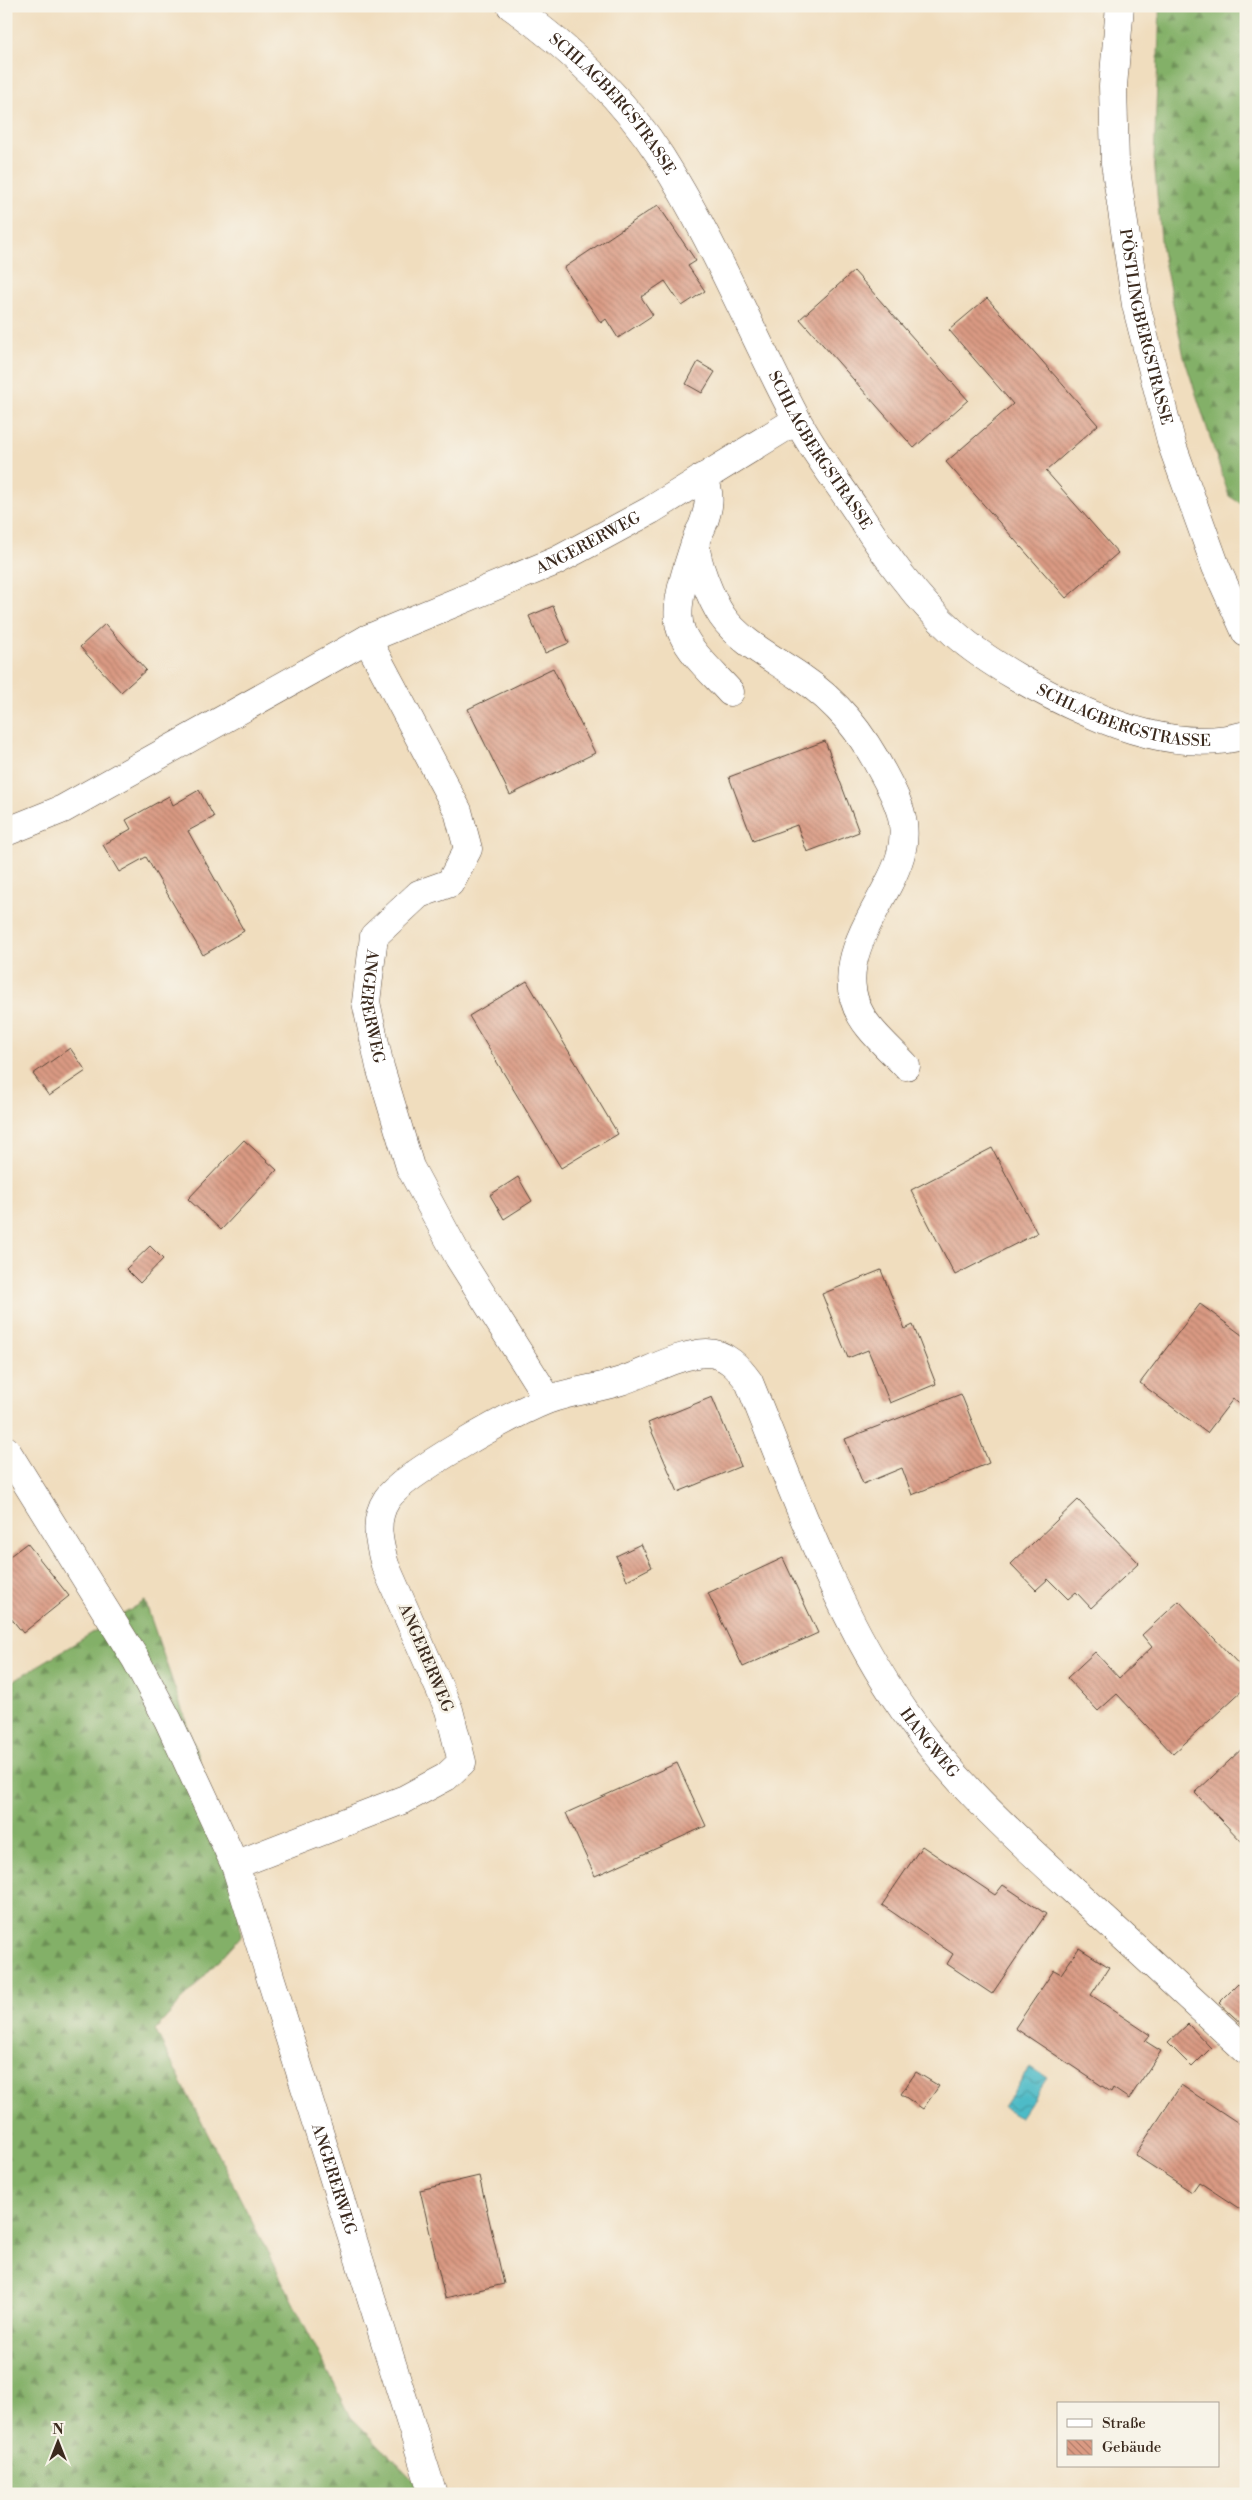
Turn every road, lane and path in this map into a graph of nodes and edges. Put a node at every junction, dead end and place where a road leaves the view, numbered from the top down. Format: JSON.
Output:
{"nodes":[{"id":1,"x":511,"y":6,"type":"edge"},
{"id":2,"x":1120,"y":6,"type":"edge"},
{"id":3,"x":796,"y":420,"type":"junction"},
{"id":4,"x":703,"y":477,"type":"junction"},
{"id":5,"x":696,"y":542,"type":"junction"},
{"id":6,"x":1246,"y":633,"type":"edge"},
{"id":7,"x":367,"y":640,"type":"junction"},
{"id":8,"x":730,"y":692,"type":"dead end"},
{"id":9,"x":1246,"y":735,"type":"edge"},
{"id":10,"x":6,"y":832,"type":"edge"},
{"id":11,"x":906,"y":1066,"type":"dead end"},
{"id":12,"x":723,"y":1357,"type":"joint"},
{"id":13,"x":548,"y":1400,"type":"junction"},
{"id":14,"x":6,"y":1450,"type":"edge"},
{"id":15,"x":235,"y":1865,"type":"junction"},
{"id":16,"x":1246,"y":2050,"type":"edge"},
{"id":17,"x":433,"y":2494,"type":"edge"}],
"edges":[{"from":1,"to":3,"type":"street","name":"SCHLAGBERGSTRASSE"},
{"from":2,"to":6,"type":"street","name":"PÖSTLINGBERGSTRASSE"},
{"from":3,"to":4,"type":"street","name":"ANGERERWEG"},
{"from":3,"to":9,"type":"street","name":"SCHLAGBERGSTRASSE"},
{"from":4,"to":5,"type":"street"},
{"from":4,"to":7,"type":"street","name":"ANGERERWEG"},
{"from":5,"to":8,"type":"street"},
{"from":5,"to":11,"type":"street"},
{"from":7,"to":10,"type":"street","name":"ANGERERWEG"},
{"from":7,"to":13,"type":"street","name":"ANGERERWEG"},
{"from":12,"to":13,"type":"street","name":"ANGERERWEG"},
{"from":12,"to":16,"type":"street","name":"HANGWEG"},
{"from":13,"to":15,"type":"street","name":"ANGERERWEG"},
{"from":14,"to":15,"type":"street","name":"ANGERERWEG"},
{"from":15,"to":17,"type":"street","name":"ANGERERWEG"}]}
